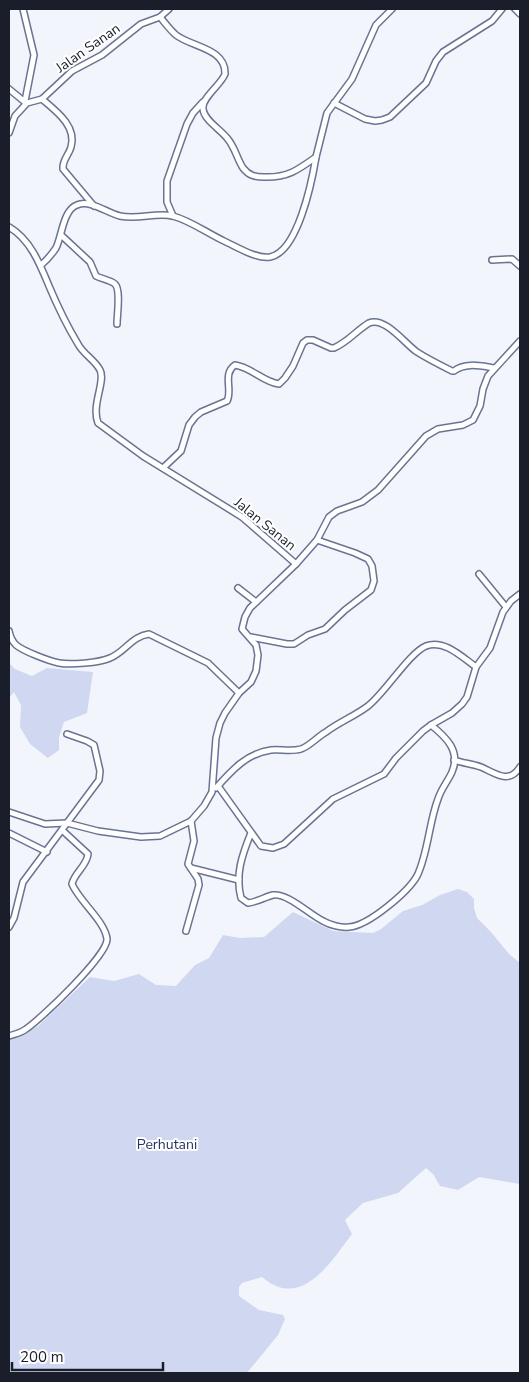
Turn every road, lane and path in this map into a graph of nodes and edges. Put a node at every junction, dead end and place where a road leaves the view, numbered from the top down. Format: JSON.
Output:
{"nodes":[{"id":1,"x":23,"y":9,"type":"edge"},
{"id":2,"x":170,"y":9,"type":"edge"},
{"id":3,"x":392,"y":9,"type":"edge"},
{"id":4,"x":502,"y":9,"type":"edge"},
{"id":5,"x":515,"y":9,"type":"edge"},
{"id":6,"x":520,"y":14,"type":"edge"},
{"id":7,"x":160,"y":17,"type":"junction"},
{"id":8,"x":9,"y":89,"type":"edge"},
{"id":9,"x":42,"y":99,"type":"junction"},
{"id":10,"x":26,"y":102,"type":"junction"},
{"id":11,"x":204,"y":102,"type":"junction"},
{"id":12,"x":334,"y":103,"type":"junction"},
{"id":13,"x":9,"y":133,"type":"edge"},
{"id":14,"x":316,"y":158,"type":"junction"},
{"id":15,"x":94,"y":206,"type":"junction"},
{"id":16,"x":172,"y":216,"type":"junction"},
{"id":17,"x":9,"y":228,"type":"edge"},
{"id":18,"x":61,"y":235,"type":"junction"},
{"id":19,"x":492,"y":260,"type":"dead end"},
{"id":20,"x":41,"y":265,"type":"junction"},
{"id":21,"x":520,"y":266,"type":"edge"},
{"id":22,"x":117,"y":324,"type":"dead end"},
{"id":23,"x":520,"y":341,"type":"edge"},
{"id":24,"x":494,"y":368,"type":"junction"},
{"id":25,"x":163,"y":468,"type":"junction"},
{"id":26,"x":317,"y":540,"type":"junction"},
{"id":27,"x":296,"y":564,"type":"junction"},
{"id":28,"x":479,"y":574,"type":"dead end"},
{"id":29,"x":238,"y":588,"type":"dead end"},
{"id":30,"x":520,"y":594,"type":"edge"},
{"id":31,"x":256,"y":602,"type":"junction"},
{"id":32,"x":506,"y":607,"type":"junction"},
{"id":33,"x":9,"y":631,"type":"edge"},
{"id":34,"x":250,"y":637,"type":"junction"},
{"id":35,"x":476,"y":667,"type":"junction"},
{"id":36,"x":239,"y":694,"type":"junction"},
{"id":37,"x":431,"y":725,"type":"junction"},
{"id":38,"x":67,"y":734,"type":"dead end"},
{"id":39,"x":454,"y":760,"type":"junction"},
{"id":40,"x":520,"y":767,"type":"edge"},
{"id":41,"x":218,"y":786,"type":"junction"},
{"id":42,"x":212,"y":792,"type":"junction"},
{"id":43,"x":9,"y":812,"type":"edge"},
{"id":44,"x":190,"y":821,"type":"junction"},
{"id":45,"x":67,"y":823,"type":"junction"},
{"id":46,"x":62,"y":830,"type":"junction"},
{"id":47,"x":9,"y":833,"type":"edge"},
{"id":48,"x":251,"y":833,"type":"junction"},
{"id":49,"x":46,"y":852,"type":"junction"},
{"id":50,"x":191,"y":868,"type":"junction"},
{"id":51,"x":239,"y":880,"type":"junction"},
{"id":52,"x":9,"y":927,"type":"edge"},
{"id":53,"x":186,"y":931,"type":"dead end"},
{"id":54,"x":9,"y":1036,"type":"edge"}],
"edges":[{"from":1,"to":10,"type":"street"},
{"from":2,"to":7,"type":"street","name":"Jalan Sanan"},
{"from":3,"to":12,"type":"street"},
{"from":4,"to":12,"type":"street"},
{"from":5,"to":6,"type":"street"},
{"from":7,"to":9,"type":"street","name":"Jalan Sanan"},
{"from":7,"to":11,"type":"street"},
{"from":8,"to":10,"type":"street"},
{"from":9,"to":10,"type":"street","name":"Jalan Sanan"},
{"from":9,"to":15,"type":"street"},
{"from":10,"to":13,"type":"street"},
{"from":11,"to":14,"type":"street"},
{"from":11,"to":16,"type":"street"},
{"from":12,"to":14,"type":"street"},
{"from":14,"to":16,"type":"street"},
{"from":15,"to":16,"type":"street"},
{"from":15,"to":18,"type":"street"},
{"from":17,"to":20,"type":"street","name":"Jalan Sanan"},
{"from":18,"to":20,"type":"street"},
{"from":18,"to":22,"type":"street"},
{"from":19,"to":21,"type":"street"},
{"from":20,"to":25,"type":"street","name":"Jalan Sanan"},
{"from":23,"to":24,"type":"street"},
{"from":24,"to":25,"type":"street"},
{"from":24,"to":26,"type":"street"},
{"from":25,"to":27,"type":"street","name":"Jalan Sanan"},
{"from":26,"to":27,"type":"street"},
{"from":26,"to":34,"type":"street"},
{"from":27,"to":31,"type":"street","name":"Jalan Sanan"},
{"from":28,"to":32,"type":"street"},
{"from":29,"to":31,"type":"street"},
{"from":30,"to":32,"type":"street"},
{"from":31,"to":34,"type":"street","name":"Jalan Sanan"},
{"from":32,"to":35,"type":"street"},
{"from":33,"to":36,"type":"street"},
{"from":34,"to":36,"type":"street","name":"Jalan Sanan"},
{"from":35,"to":37,"type":"street"},
{"from":35,"to":41,"type":"street"},
{"from":36,"to":42,"type":"street","name":"Jalan Sanan"},
{"from":37,"to":39,"type":"street"},
{"from":37,"to":48,"type":"street"},
{"from":38,"to":45,"type":"street"},
{"from":39,"to":40,"type":"street"},
{"from":39,"to":51,"type":"street"},
{"from":41,"to":42,"type":"street"},
{"from":41,"to":48,"type":"street"},
{"from":42,"to":44,"type":"street"},
{"from":43,"to":45,"type":"street"},
{"from":44,"to":45,"type":"street"},
{"from":44,"to":50,"type":"street"},
{"from":45,"to":46,"type":"street"},
{"from":46,"to":49,"type":"street"},
{"from":46,"to":54,"type":"street"},
{"from":47,"to":49,"type":"street"},
{"from":48,"to":51,"type":"street"},
{"from":49,"to":52,"type":"street"},
{"from":50,"to":51,"type":"street"},
{"from":50,"to":53,"type":"street"}]}
